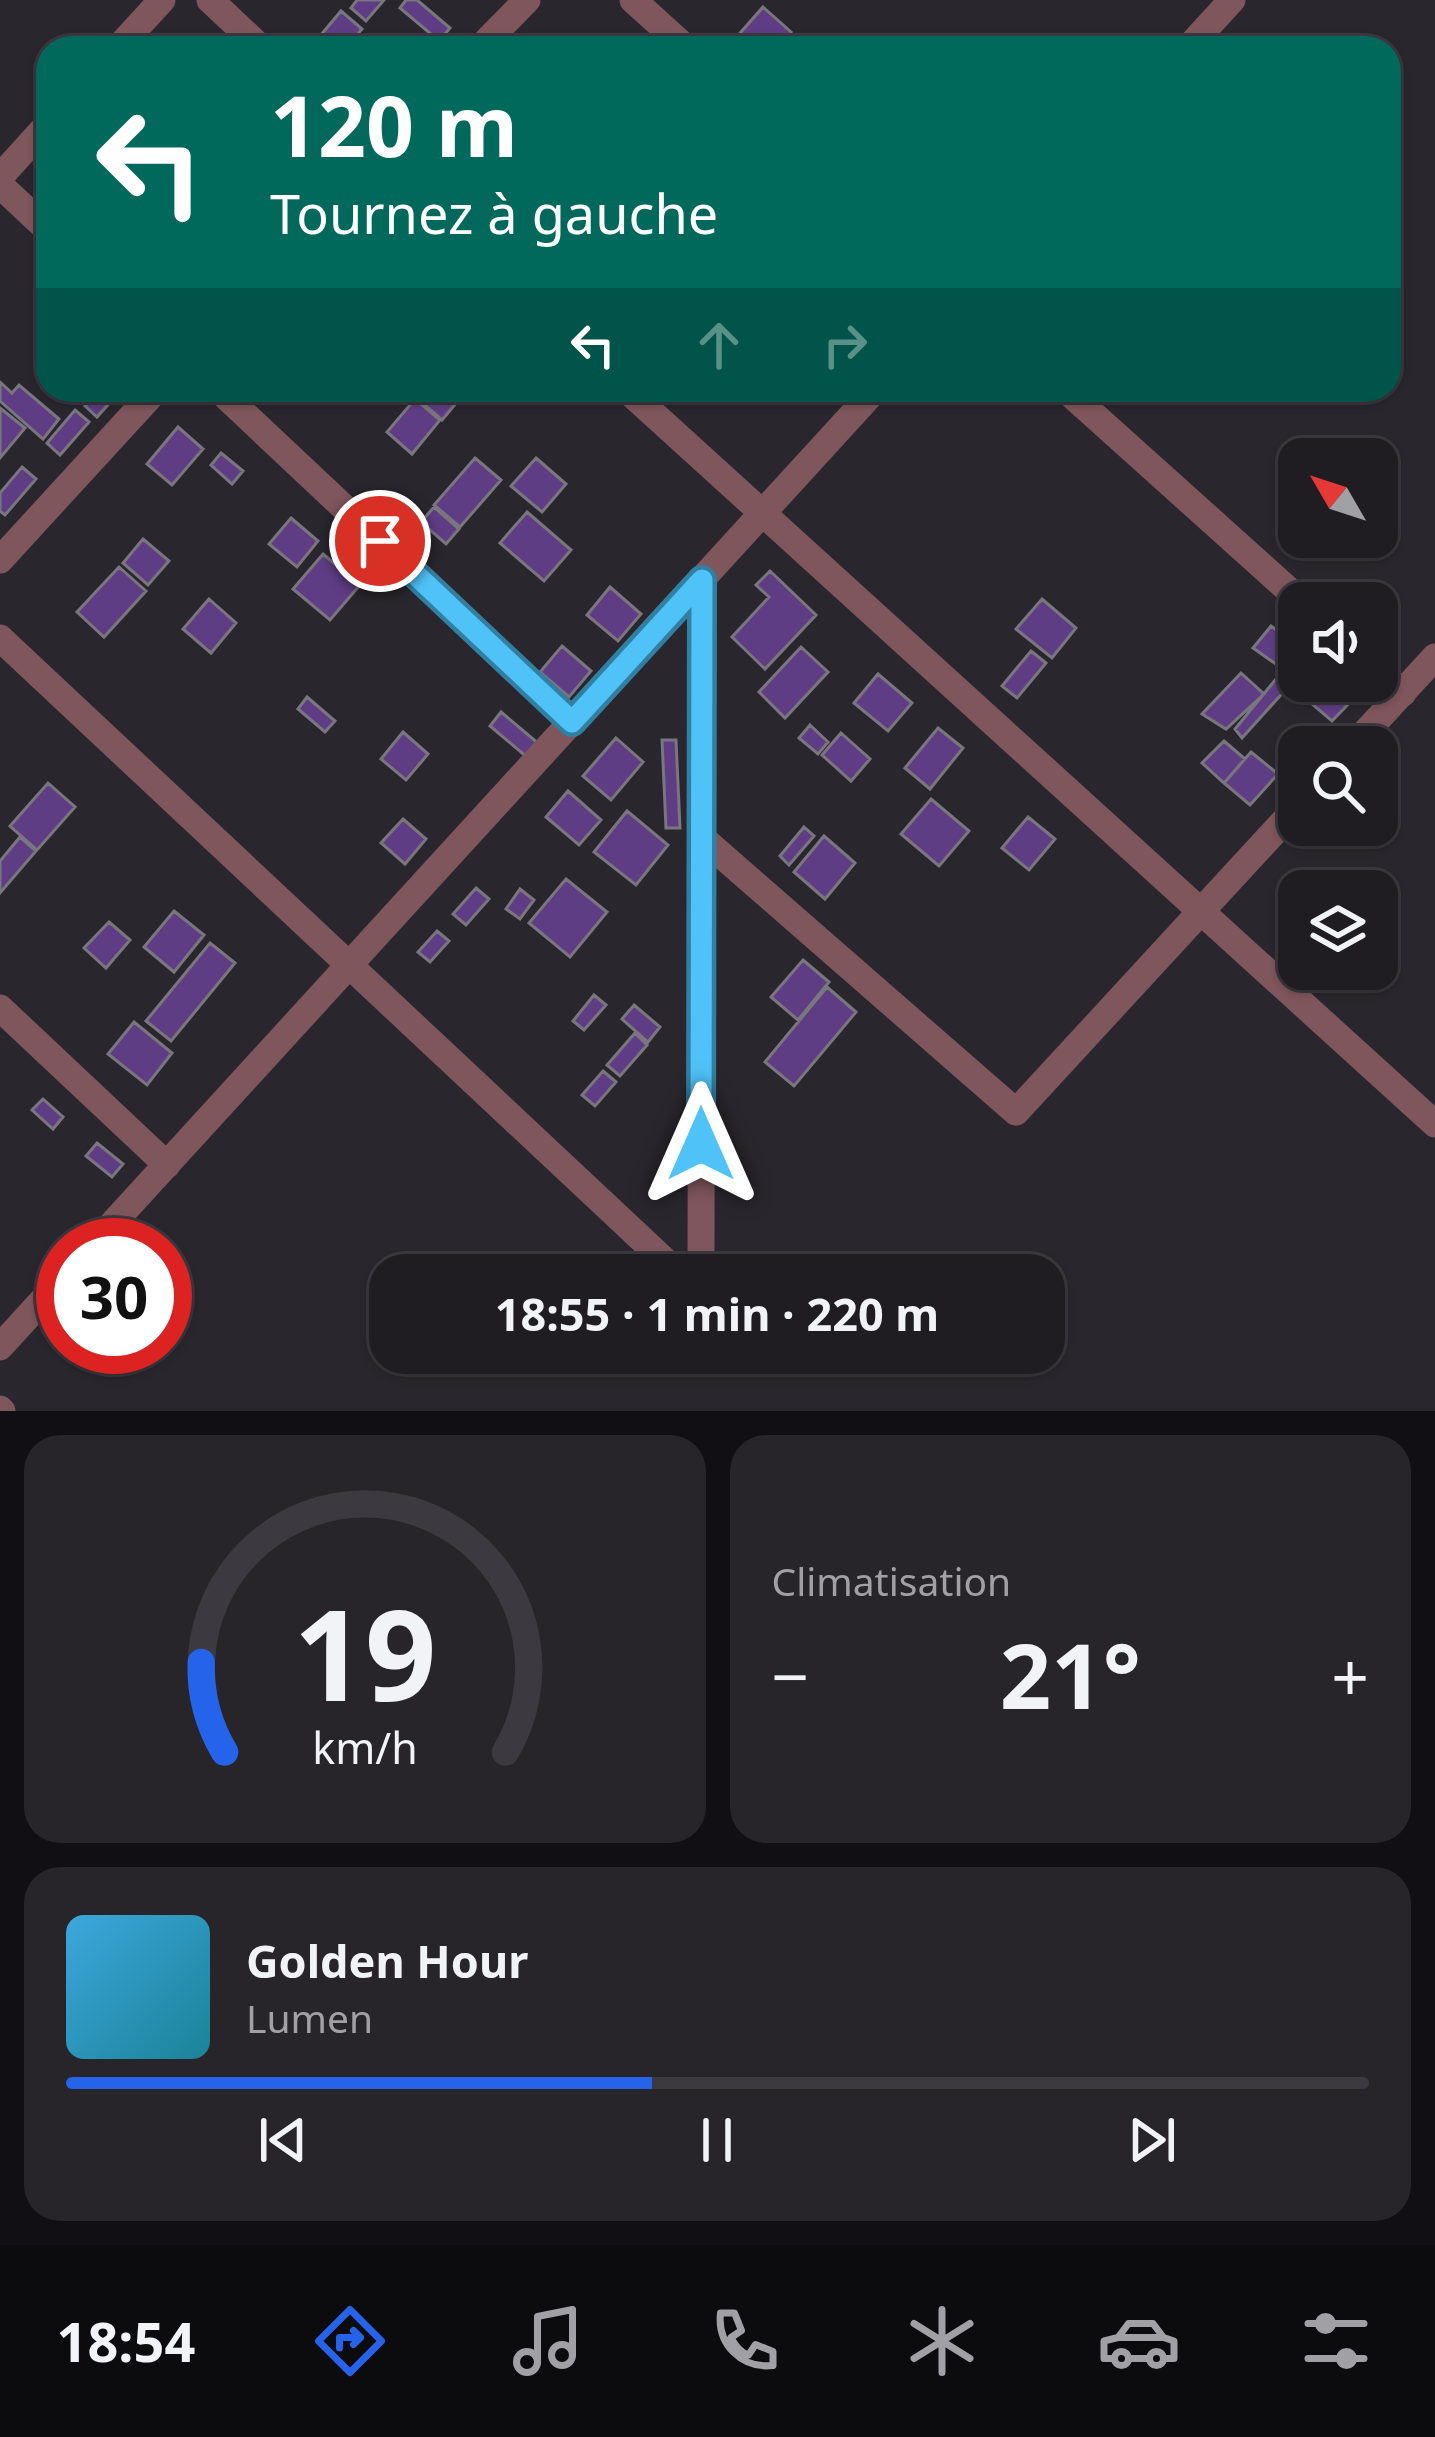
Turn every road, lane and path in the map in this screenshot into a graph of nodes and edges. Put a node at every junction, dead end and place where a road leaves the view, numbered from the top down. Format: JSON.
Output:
{"nodes":[{"id":1,"x":163,"y":0,"type":"edge"},
{"id":2,"x":210,"y":0,"type":"edge"},
{"id":3,"x":526,"y":0,"type":"edge"},
{"id":4,"x":633,"y":0,"type":"edge"},
{"id":5,"x":1232,"y":0,"type":"edge"},
{"id":6,"x":129,"y":36,"type":"edge"},
{"id":7,"x":248,"y":36,"type":"edge"},
{"id":8,"x":492,"y":36,"type":"edge"},
{"id":9,"x":673,"y":36,"type":"edge"},
{"id":10,"x":1199,"y":36,"type":"edge"},
{"id":11,"x":36,"y":138,"type":"edge"},
{"id":12,"x":0,"y":181,"type":"edge"},
{"id":13,"x":36,"y":218,"type":"edge"},
{"id":14,"x":145,"y":402,"type":"edge"},
{"id":15,"x":232,"y":402,"type":"edge"},
{"id":16,"x":639,"y":402,"type":"edge"},
{"id":17,"x":864,"y":402,"type":"edge"},
{"id":18,"x":1079,"y":402,"type":"edge"},
{"id":19,"x":760,"y":515,"type":"junction"},
{"id":20,"x":0,"y":560,"type":"edge"},
{"id":21,"x":702,"y":580,"type":"junction"},
{"id":22,"x":1280,"y":582,"type":"edge"},
{"id":23,"x":0,"y":638,"type":"edge"},
{"id":24,"x":1435,"y":658,"type":"edge"},
{"id":25,"x":1398,"y":688,"type":"edge"},
{"id":26,"x":1403,"y":692,"type":"junction"},
{"id":27,"x":572,"y":722,"type":"junction"},
{"id":28,"x":1371,"y":726,"type":"edge"},
{"id":29,"x":1278,"y":828,"type":"edge"},
{"id":30,"x":701,"y":838,"type":"junction"},
{"id":31,"x":1200,"y":912,"type":"junction"},
{"id":32,"x":349,"y":965,"type":"junction"},
{"id":33,"x":0,"y":1008,"type":"edge"},
{"id":34,"x":1435,"y":1124,"type":"edge"},
{"id":35,"x":167,"y":1165,"type":"junction"},
{"id":36,"x":118,"y":1218,"type":"edge"},
{"id":37,"x":658,"y":1254,"type":"edge"},
{"id":38,"x":700,"y":1254,"type":"edge"},
{"id":39,"x":36,"y":1308,"type":"edge"},
{"id":40,"x":0,"y":1347,"type":"edge"}],
"edges":[{"from":1,"to":6,"type":"street"},
{"from":2,"to":7,"type":"street"},
{"from":3,"to":8,"type":"street"},
{"from":4,"to":9,"type":"street"},
{"from":5,"to":10,"type":"street"},
{"from":11,"to":12,"type":"street"},
{"from":12,"to":13,"type":"street"},
{"from":14,"to":20,"type":"street"},
{"from":15,"to":27,"type":"street"},
{"from":16,"to":19,"type":"street"},
{"from":17,"to":19,"type":"street"},
{"from":18,"to":22,"type":"street"},
{"from":19,"to":21,"type":"street"},
{"from":19,"to":31,"type":"street"},
{"from":21,"to":27,"type":"street"},
{"from":21,"to":30,"type":"street"},
{"from":23,"to":32,"type":"street"},
{"from":24,"to":26,"type":"street"},
{"from":25,"to":26,"type":"street"},
{"from":26,"to":28,"type":"street"},
{"from":27,"to":32,"type":"street"},
{"from":29,"to":31,"type":"street"},
{"from":30,"to":31,"type":"street"},
{"from":30,"to":38,"type":"street"},
{"from":31,"to":34,"type":"street"},
{"from":32,"to":35,"type":"street"},
{"from":32,"to":37,"type":"street"},
{"from":33,"to":35,"type":"street"},
{"from":35,"to":36,"type":"street"},
{"from":39,"to":40,"type":"street"}]}
